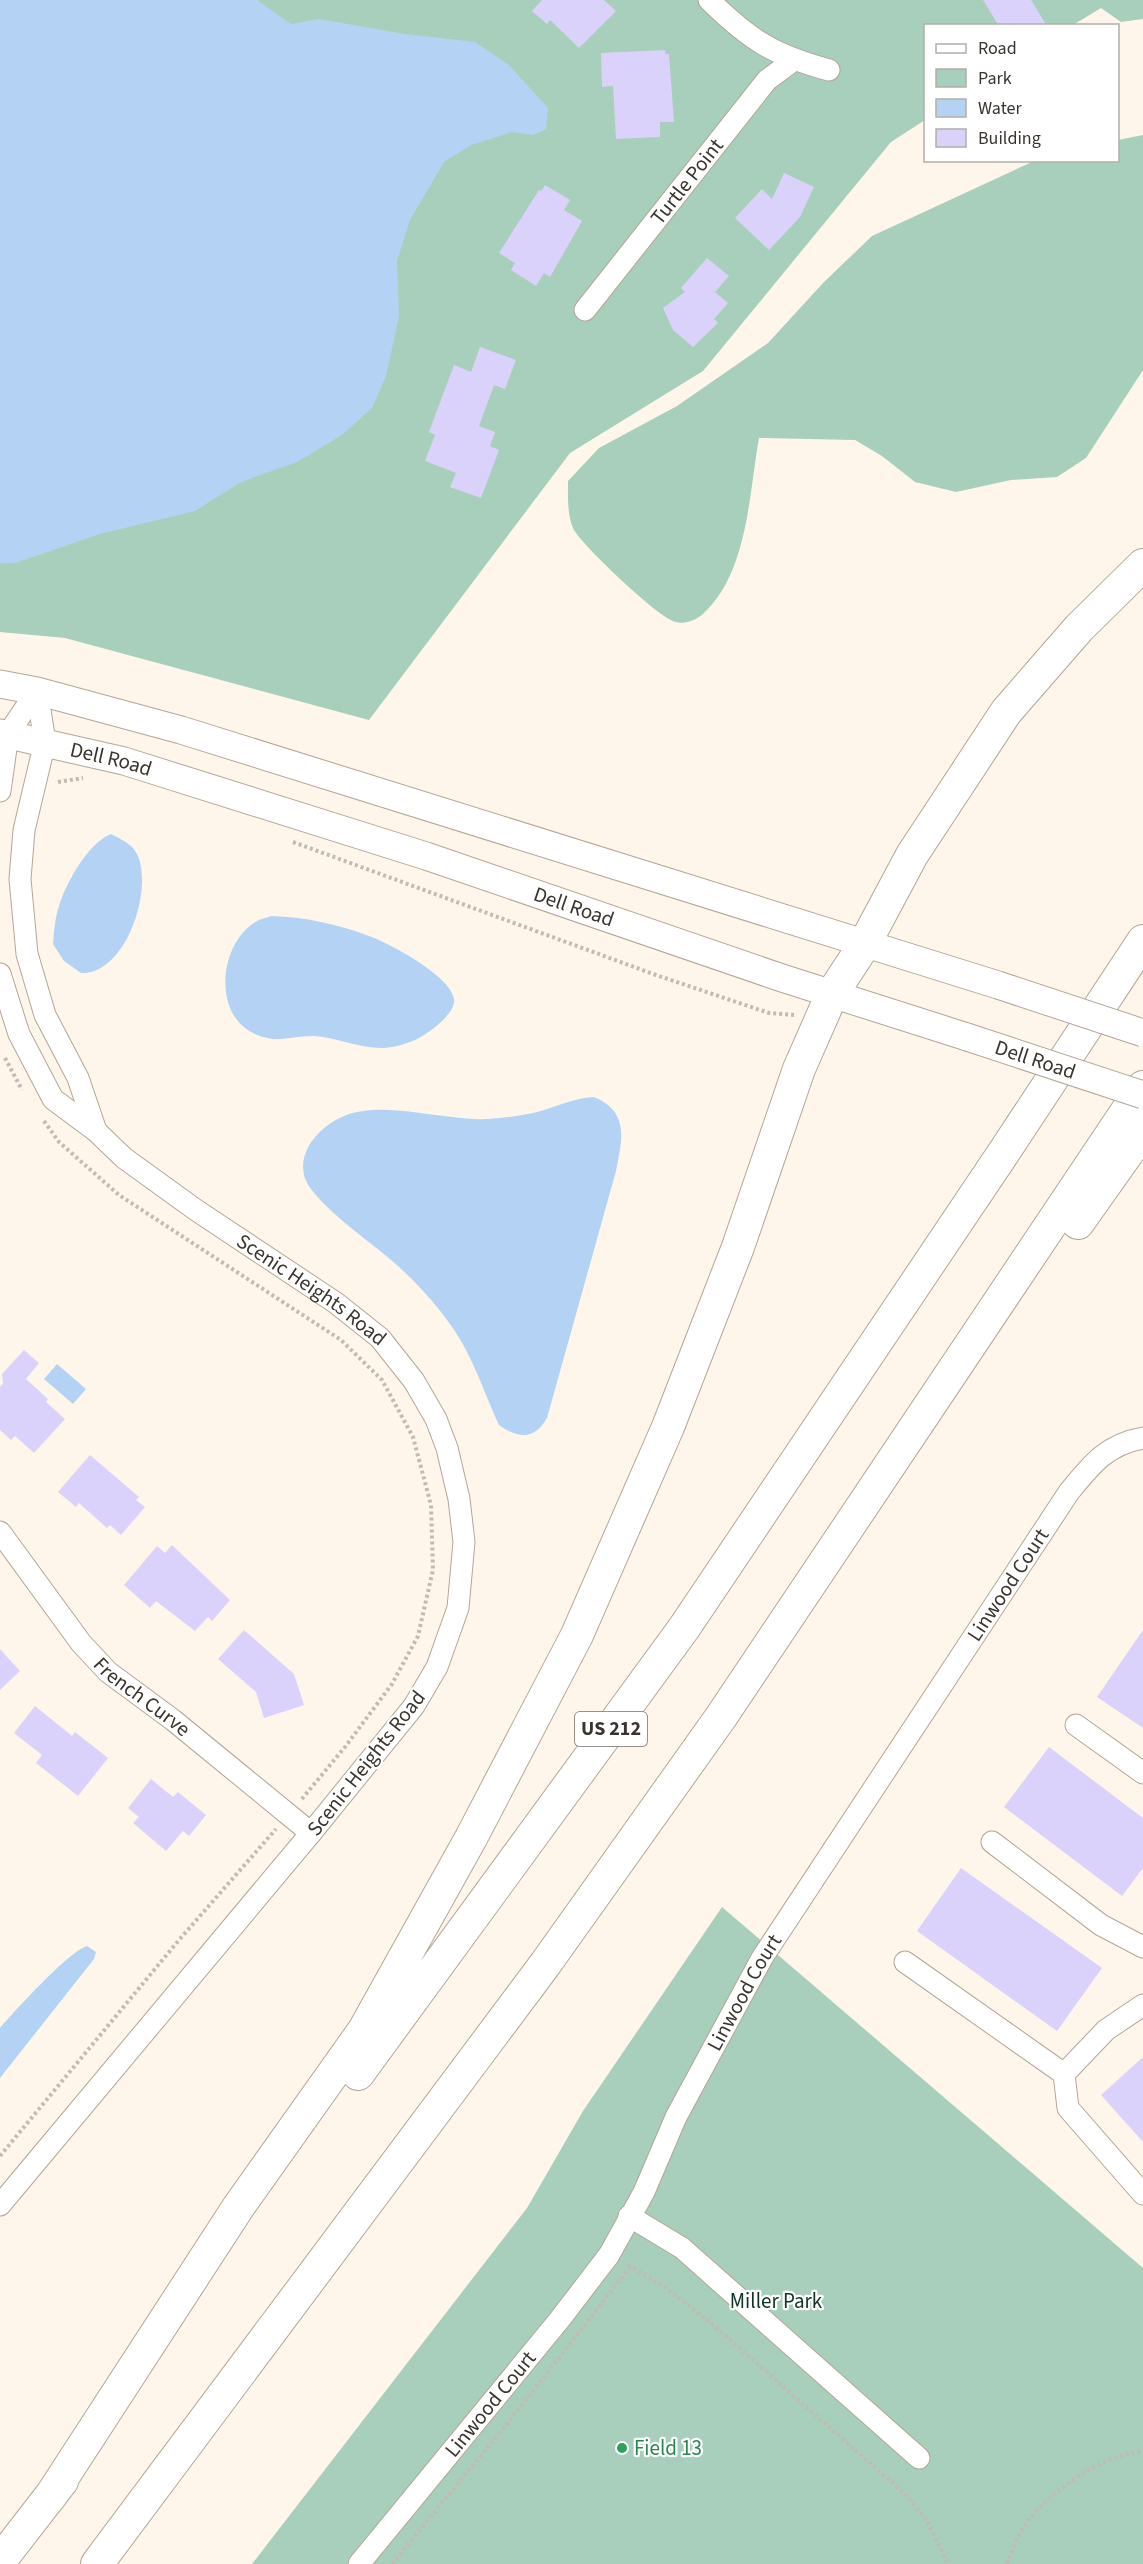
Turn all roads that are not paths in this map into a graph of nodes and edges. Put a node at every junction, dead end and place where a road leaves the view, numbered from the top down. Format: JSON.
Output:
{"nodes":[{"id":1,"x":709,"y":0,"type":"edge"},
{"id":2,"x":794,"y":60,"type":"junction"},
{"id":3,"x":829,"y":69,"type":"dead end"},
{"id":4,"x":585,"y":310,"type":"dead end"},
{"id":5,"x":1143,"y":564,"type":"edge"},
{"id":6,"x":0,"y":684,"type":"edge"},
{"id":7,"x":37,"y":691,"type":"junction"},
{"id":8,"x":4,"y":734,"type":"edge"},
{"id":9,"x":45,"y":742,"type":"junction"},
{"id":10,"x":0,"y":791,"type":"edge"},
{"id":11,"x":1143,"y":941,"type":"edge"},
{"id":12,"x":864,"y":945,"type":"junction"},
{"id":13,"x":0,"y":974,"type":"edge"},
{"id":14,"x":827,"y":1006,"type":"junction"},
{"id":15,"x":1143,"y":1033,"type":"edge"},
{"id":16,"x":1143,"y":1087,"type":"edge"},
{"id":17,"x":1143,"y":1095,"type":"edge"},
{"id":18,"x":96,"y":1131,"type":"junction"},
{"id":19,"x":1143,"y":1131,"type":"edge"},
{"id":20,"x":1143,"y":1438,"type":"edge"},
{"id":21,"x":0,"y":1532,"type":"edge"},
{"id":22,"x":721,"y":1717,"type":"junction"},
{"id":23,"x":1076,"y":1725,"type":"dead end"},
{"id":24,"x":1143,"y":1773,"type":"edge"},
{"id":25,"x":311,"y":1833,"type":"junction"},
{"id":26,"x":992,"y":1842,"type":"dead end"},
{"id":27,"x":1143,"y":1947,"type":"edge"},
{"id":28,"x":905,"y":1962,"type":"dead end"},
{"id":29,"x":1143,"y":2005,"type":"edge"},
{"id":30,"x":1064,"y":2074,"type":"junction"},
{"id":31,"x":1143,"y":2194,"type":"edge"},
{"id":32,"x":0,"y":2205,"type":"edge"},
{"id":33,"x":629,"y":2216,"type":"junction"},
{"id":34,"x":919,"y":2458,"type":"dead end"},
{"id":35,"x":50,"y":2497,"type":"junction"},
{"id":36,"x":0,"y":2560,"type":"edge"},
{"id":37,"x":97,"y":2564,"type":"edge"},
{"id":38,"x":359,"y":2564,"type":"edge"}],
"edges":[{"from":1,"to":2,"type":"street"},
{"from":2,"to":3,"type":"street"},
{"from":2,"to":4,"type":"street","name":"Turtle Point"},
{"from":5,"to":12,"type":"highway"},
{"from":6,"to":7,"type":"main road"},
{"from":7,"to":8,"type":"street"},
{"from":7,"to":9,"type":"street","name":"Scenic Heights Road"},
{"from":7,"to":12,"type":"main road"},
{"from":8,"to":9,"type":"main road","name":"Dell Road"},
{"from":8,"to":10,"type":"street"},
{"from":9,"to":14,"type":"main road","name":"Dell Road"},
{"from":9,"to":18,"type":"street","name":"Scenic Heights Road"},
{"from":11,"to":35,"type":"highway","number":"US 212"},
{"from":12,"to":14,"type":"highway"},
{"from":12,"to":15,"type":"main road","bridge":true},
{"from":13,"to":18,"type":"street","name":"Scenic Heights Road"},
{"from":14,"to":17,"type":"main road","name":"Dell Road","bridge":true},
{"from":14,"to":35,"type":"highway"},
{"from":16,"to":22,"type":"highway"},
{"from":18,"to":25,"type":"street","name":"Scenic Heights Road"},
{"from":19,"to":22,"type":"highway"},
{"from":20,"to":33,"type":"street","name":"Linwood Court"},
{"from":21,"to":25,"type":"street","name":"French Curve"},
{"from":22,"to":37,"type":"highway"},
{"from":23,"to":24,"type":"street"},
{"from":25,"to":32,"type":"street","name":"Scenic Heights Road"},
{"from":26,"to":27,"type":"street"},
{"from":28,"to":30,"type":"street"},
{"from":29,"to":30,"type":"street"},
{"from":30,"to":31,"type":"street"},
{"from":33,"to":34,"type":"street"},
{"from":33,"to":38,"type":"street","name":"Linwood Court"},
{"from":35,"to":36,"type":"highway","number":"US 212"}]}
